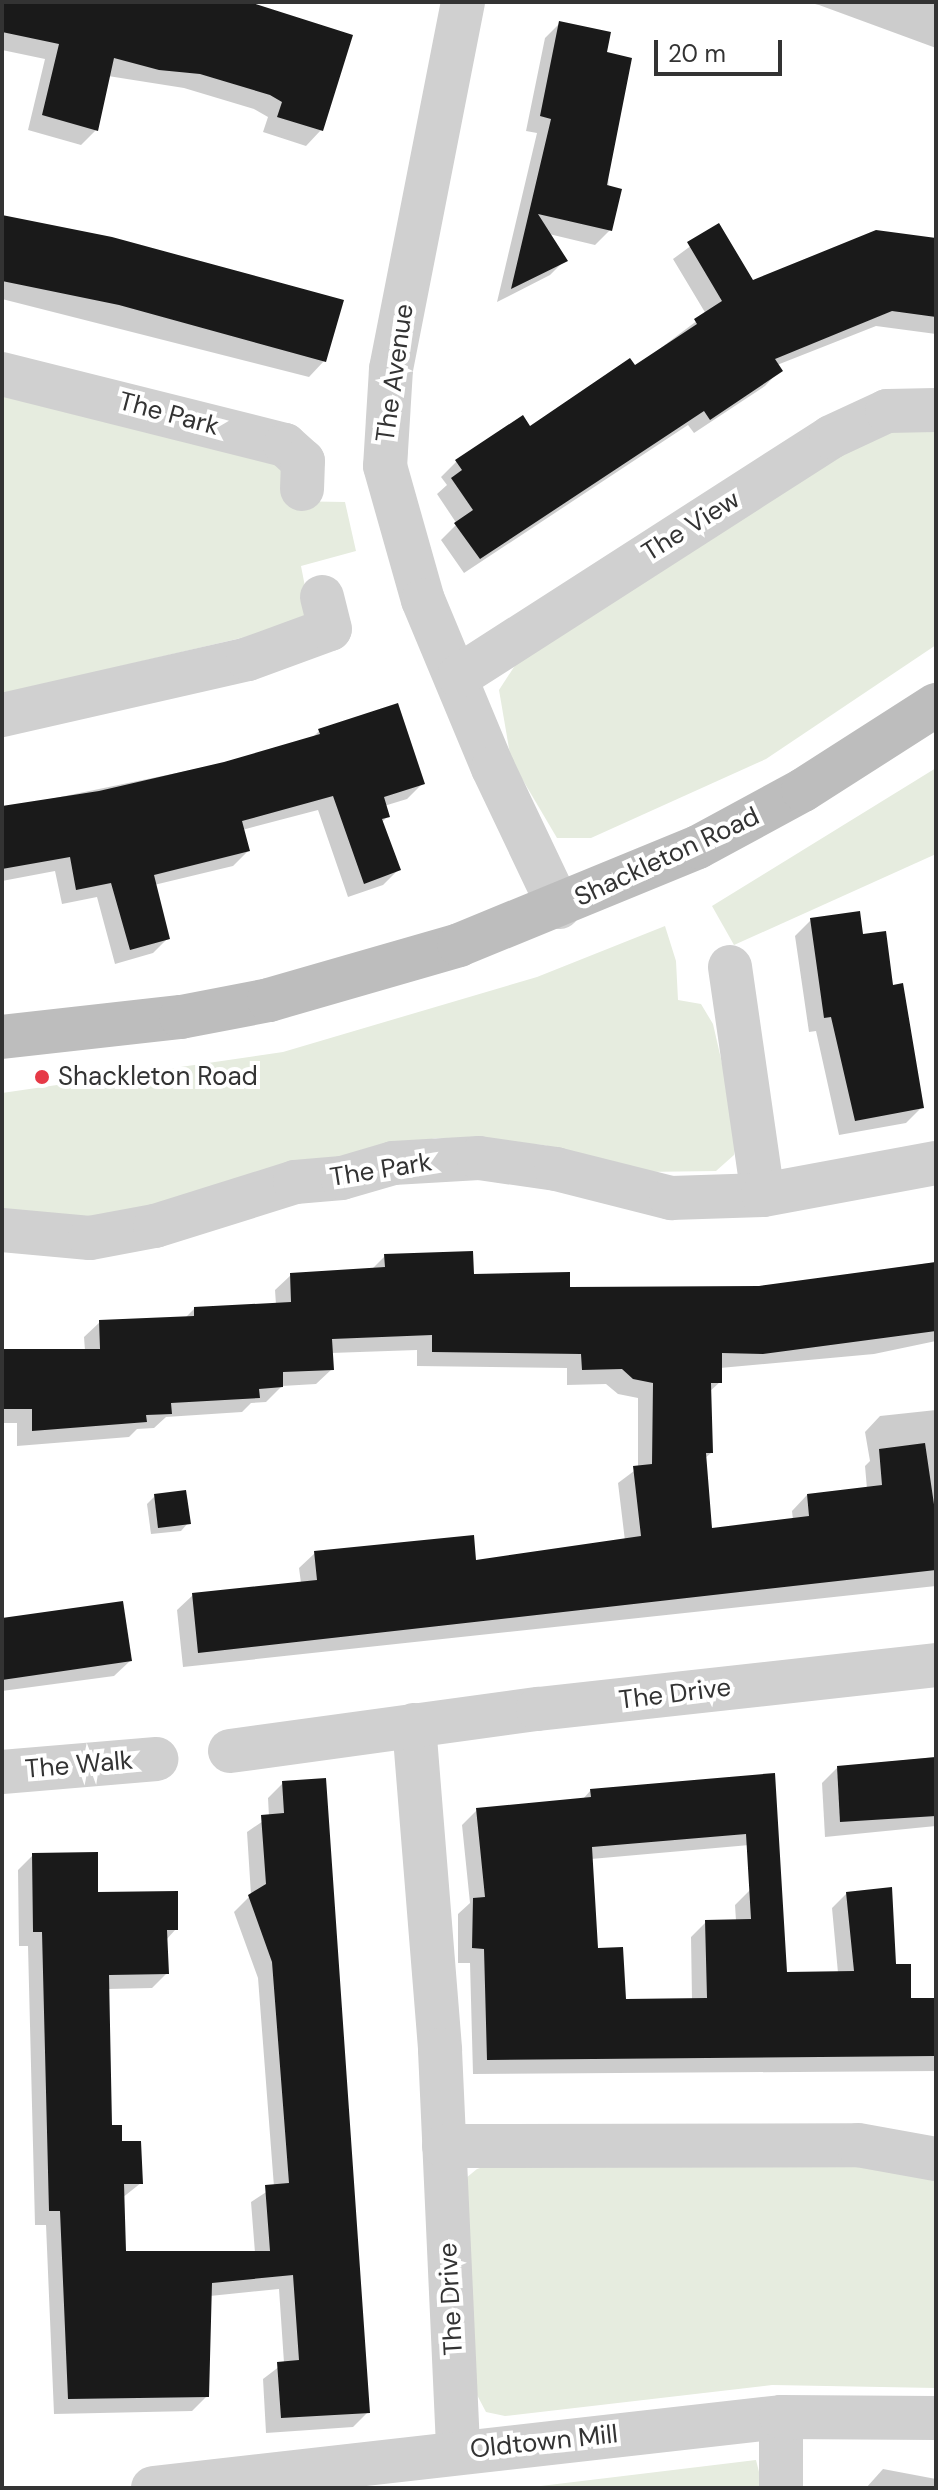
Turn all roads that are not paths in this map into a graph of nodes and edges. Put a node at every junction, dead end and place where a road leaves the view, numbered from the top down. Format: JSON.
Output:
{"nodes":[{"id":1,"x":463,"y":2,"type":"edge"},
{"id":2,"x":2,"y":374,"type":"edge"},
{"id":3,"x":936,"y":410,"type":"edge"},
{"id":4,"x":302,"y":489,"type":"dead end"},
{"id":5,"x":322,"y":597,"type":"dead end"},
{"id":6,"x":459,"y":676,"type":"junction"},
{"id":7,"x":936,"y":705,"type":"edge"},
{"id":8,"x":2,"y":715,"type":"edge"},
{"id":9,"x":559,"y":907,"type":"junction"},
{"id":10,"x":730,"y":967,"type":"dead end"},
{"id":11,"x":2,"y":1037,"type":"edge"},
{"id":12,"x":936,"y":1163,"type":"edge"},
{"id":13,"x":763,"y":1195,"type":"junction"},
{"id":14,"x":2,"y":1230,"type":"edge"},
{"id":15,"x":936,"y":1665,"type":"edge"},
{"id":16,"x":414,"y":1725,"type":"junction"},
{"id":17,"x":230,"y":1751,"type":"dead end"},
{"id":18,"x":156,"y":1759,"type":"dead end"},
{"id":19,"x":2,"y":1772,"type":"edge"},
{"id":20,"x":444,"y":2146,"type":"junction"},
{"id":21,"x":936,"y":2159,"type":"edge"},
{"id":22,"x":781,"y":2417,"type":"junction"},
{"id":23,"x":936,"y":2418,"type":"edge"},
{"id":24,"x":458,"y":2451,"type":"junction"},
{"id":25,"x":153,"y":2488,"type":"edge"},
{"id":26,"x":781,"y":2488,"type":"edge"}],
"edges":[{"from":1,"to":6,"type":"street","name":"The Avenue"},
{"from":2,"to":4,"type":"street","name":"The Park"},
{"from":3,"to":6,"type":"street","name":"The View"},
{"from":5,"to":8,"type":"street"},
{"from":6,"to":9,"type":"street","name":"The Avenue"},
{"from":7,"to":9,"type":"street","name":"Shackleton Road"},
{"from":9,"to":11,"type":"street","name":"Shackleton Road"},
{"from":10,"to":13,"type":"street"},
{"from":12,"to":13,"type":"street","name":"The Park"},
{"from":13,"to":14,"type":"street","name":"The Park"},
{"from":15,"to":16,"type":"street","name":"The Drive"},
{"from":16,"to":17,"type":"street","name":"The Drive"},
{"from":16,"to":20,"type":"street","name":"The Drive"},
{"from":18,"to":19,"type":"street","name":"The Walk"},
{"from":20,"to":21,"type":"street"},
{"from":20,"to":24,"type":"street","name":"The Drive"},
{"from":22,"to":23,"type":"street","name":"Oldtown Mill"},
{"from":22,"to":24,"type":"street","name":"Oldtown Mill"},
{"from":22,"to":26,"type":"street"},
{"from":24,"to":25,"type":"street","name":"Oldtown Mill"}]}
